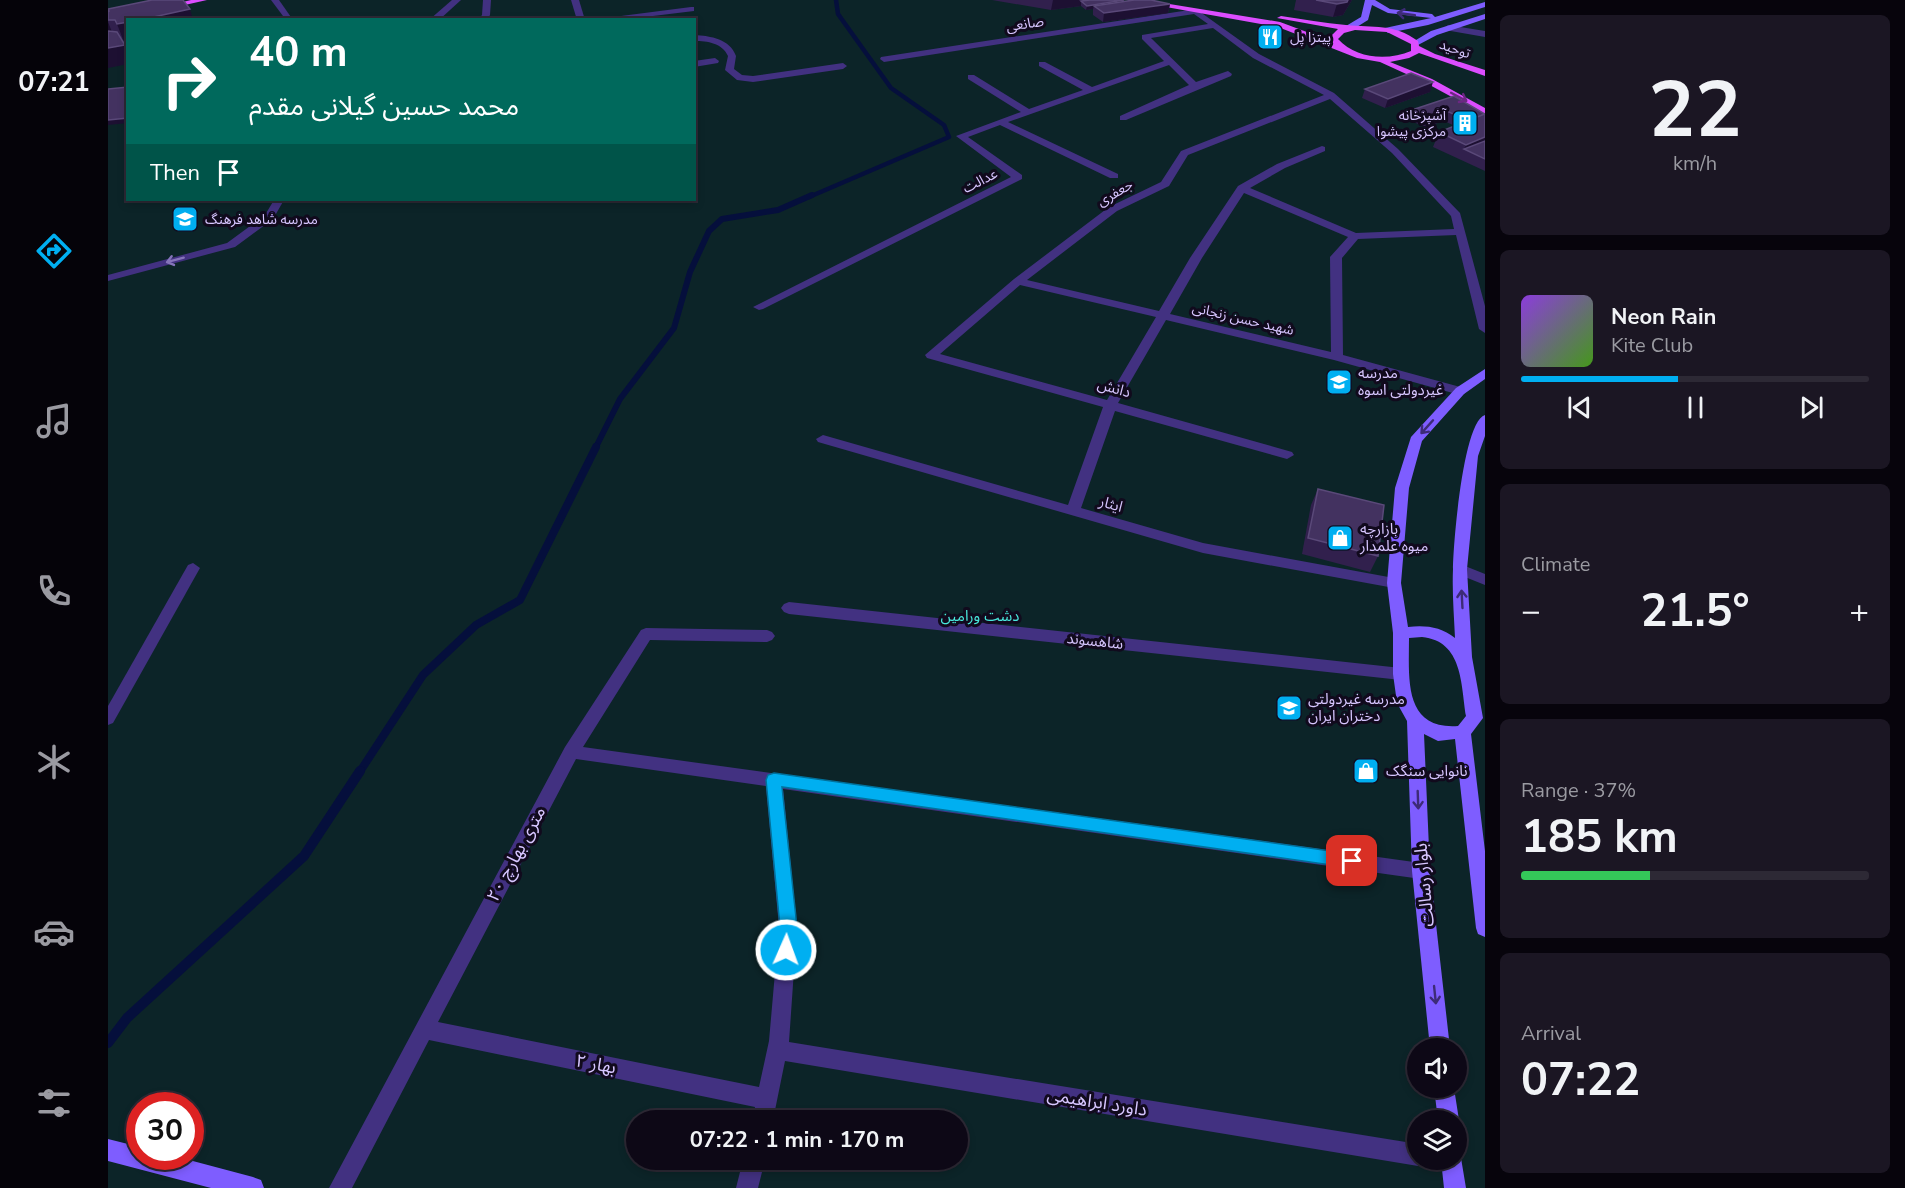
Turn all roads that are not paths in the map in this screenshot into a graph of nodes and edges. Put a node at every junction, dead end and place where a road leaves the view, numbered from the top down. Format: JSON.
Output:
{"nodes":[{"id":1,"x":171,"y":0,"type":"edge"},
{"id":2,"x":203,"y":0,"type":"edge"},
{"id":3,"x":275,"y":0,"type":"edge"},
{"id":4,"x":457,"y":0,"type":"edge"},
{"id":5,"x":487,"y":0,"type":"edge"},
{"id":6,"x":575,"y":0,"type":"edge"},
{"id":7,"x":1131,"y":0,"type":"edge"},
{"id":8,"x":1172,"y":0,"type":"edge"},
{"id":9,"x":1368,"y":0,"type":"edge"},
{"id":10,"x":1485,"y":4,"type":"edge"},
{"id":11,"x":690,"y":9,"type":"dead end"},
{"id":12,"x":1196,"y":11,"type":"junction"},
{"id":13,"x":1447,"y":16,"type":"junction"},
{"id":14,"x":1485,"y":16,"type":"edge"},
{"id":15,"x":288,"y":18,"type":"edge"},
{"id":16,"x":435,"y":18,"type":"edge"},
{"id":17,"x":484,"y":18,"type":"edge"},
{"id":18,"x":580,"y":18,"type":"edge"},
{"id":19,"x":611,"y":18,"type":"edge"},
{"id":20,"x":1214,"y":25,"type":"junction"},
{"id":21,"x":1349,"y":28,"type":"junction"},
{"id":22,"x":1448,"y":28,"type":"junction"},
{"id":23,"x":1388,"y":30,"type":"junction"},
{"id":24,"x":1485,"y":33,"type":"edge"},
{"id":25,"x":696,"y":38,"type":"edge"},
{"id":26,"x":1416,"y":46,"type":"junction"},
{"id":27,"x":1344,"y":49,"type":"junction"},
{"id":28,"x":1367,"y":57,"type":"junction"},
{"id":29,"x":884,"y":59,"type":"dead end"},
{"id":30,"x":716,"y":61,"type":"dead end"},
{"id":31,"x":1170,"y":62,"type":"junction"},
{"id":32,"x":696,"y":64,"type":"edge"},
{"id":33,"x":1042,"y":64,"type":"dead end"},
{"id":34,"x":843,"y":66,"type":"dead end"},
{"id":35,"x":1485,"y":73,"type":"edge"},
{"id":36,"x":1228,"y":74,"type":"dead end"},
{"id":37,"x":971,"y":77,"type":"dead end"},
{"id":38,"x":1195,"y":86,"type":"junction"},
{"id":39,"x":1091,"y":90,"type":"junction"},
{"id":40,"x":1331,"y":96,"type":"junction"},
{"id":41,"x":1028,"y":112,"type":"junction"},
{"id":42,"x":1485,"y":112,"type":"edge"},
{"id":43,"x":1123,"y":118,"type":"dead end"},
{"id":44,"x":1000,"y":122,"type":"junction"},
{"id":45,"x":1322,"y":149,"type":"dead end"},
{"id":46,"x":1114,"y":176,"type":"dead end"},
{"id":47,"x":1242,"y":188,"type":"junction"},
{"id":48,"x":278,"y":201,"type":"edge"},
{"id":49,"x":1461,"y":232,"type":"junction"},
{"id":50,"x":1354,"y":236,"type":"junction"},
{"id":51,"x":108,"y":278,"type":"edge"},
{"id":52,"x":1018,"y":281,"type":"junction"},
{"id":53,"x":759,"y":307,"type":"dead end"},
{"id":54,"x":1162,"y":315,"type":"junction"},
{"id":55,"x":1485,"y":329,"type":"edge"},
{"id":56,"x":931,"y":355,"type":"joint"},
{"id":57,"x":1337,"y":357,"type":"junction"},
{"id":58,"x":1485,"y":373,"type":"edge"},
{"id":59,"x":1460,"y":391,"type":"junction"},
{"id":60,"x":1111,"y":404,"type":"junction"},
{"id":61,"x":1485,"y":419,"type":"edge"},
{"id":62,"x":823,"y":439,"type":"dead end"},
{"id":63,"x":1287,"y":455,"type":"dead end"},
{"id":64,"x":1073,"y":510,"type":"junction"},
{"id":65,"x":193,"y":568,"type":"dead end"},
{"id":66,"x":1460,"y":569,"type":"junction"},
{"id":67,"x":1485,"y":580,"type":"edge"},
{"id":68,"x":1394,"y":583,"type":"junction"},
{"id":69,"x":789,"y":608,"type":"dead end"},
{"id":70,"x":1401,"y":633,"type":"junction"},
{"id":71,"x":767,"y":636,"type":"dead end"},
{"id":72,"x":1464,"y":657,"type":"junction"},
{"id":73,"x":1401,"y":674,"type":"junction"},
{"id":74,"x":1468,"y":681,"type":"junction"},
{"id":75,"x":1485,"y":695,"type":"edge"},
{"id":76,"x":108,"y":719,"type":"edge"},
{"id":77,"x":1415,"y":721,"type":"junction"},
{"id":78,"x":1462,"y":732,"type":"junction"},
{"id":79,"x":571,"y":752,"type":"junction"},
{"id":80,"x":774,"y":780,"type":"junction"},
{"id":81,"x":1421,"y":870,"type":"junction"},
{"id":82,"x":1485,"y":928,"type":"edge"},
{"id":83,"x":424,"y":1029,"type":"junction"},
{"id":84,"x":1439,"y":1038,"type":"edge"},
{"id":85,"x":777,"y":1050,"type":"junction"},
{"id":86,"x":768,"y":1099,"type":"junction"},
{"id":87,"x":765,"y":1110,"type":"edge"},
{"id":88,"x":108,"y":1150,"type":"edge"},
{"id":89,"x":1407,"y":1153,"type":"edge"},
{"id":90,"x":752,"y":1170,"type":"edge"},
{"id":91,"x":1452,"y":1170,"type":"edge"},
{"id":92,"x":253,"y":1188,"type":"edge"},
{"id":93,"x":340,"y":1188,"type":"edge"},
{"id":94,"x":747,"y":1188,"type":"edge"},
{"id":95,"x":1455,"y":1188,"type":"edge"}],
"edges":[{"from":1,"to":2,"type":"main road"},
{"from":3,"to":15,"type":"lane"},
{"from":4,"to":16,"type":"street"},
{"from":5,"to":17,"type":"street"},
{"from":6,"to":18,"type":"street"},
{"from":7,"to":12,"type":"main road"},
{"from":8,"to":21,"type":"main road"},
{"from":13,"to":9,"type":"main road","one_way":true},
{"from":9,"to":21,"type":"main road"},
{"from":10,"to":13,"type":"main road"},
{"from":11,"to":19,"type":"street"},
{"from":12,"to":20,"type":"street"},
{"from":12,"to":27,"type":"main road"},
{"from":12,"to":29,"type":"street","name":"صانعی"},
{"from":13,"to":23,"type":"main road"},
{"from":14,"to":22,"type":"main road"},
{"from":20,"to":31,"type":"street"},
{"from":20,"to":40,"type":"street"},
{"from":21,"to":23,"type":"main road"},
{"from":21,"to":27,"type":"main road"},
{"from":22,"to":24,"type":"street"},
{"from":22,"to":26,"type":"main road"},
{"from":23,"to":26,"type":"main road","name":"توحید"},
{"from":25,"to":34,"type":"street"},
{"from":26,"to":28,"type":"main road"},
{"from":26,"to":35,"type":"main road","name":"توحید"},
{"from":27,"to":28,"type":"main road"},
{"from":28,"to":42,"type":"main road","one_way":true},
{"from":30,"to":32,"type":"street"},
{"from":31,"to":38,"type":"street"},
{"from":31,"to":39,"type":"street","name":"عدالت"},
{"from":33,"to":39,"type":"street"},
{"from":36,"to":38,"type":"street"},
{"from":37,"to":41,"type":"street"},
{"from":38,"to":43,"type":"street"},
{"from":39,"to":41,"type":"street","name":"عدالت"},
{"from":40,"to":49,"type":"street"},
{"from":40,"to":52,"type":"street","name":"جعفری"},
{"from":41,"to":44,"type":"street","name":"عدالت"},
{"from":44,"to":46,"type":"street"},
{"from":44,"to":53,"type":"street","name":"عدالت"},
{"from":45,"to":47,"type":"street"},
{"from":47,"to":50,"type":"street"},
{"from":47,"to":54,"type":"street"},
{"from":48,"to":51,"type":"street","one_way":true},
{"from":49,"to":50,"type":"street"},
{"from":49,"to":55,"type":"street"},
{"from":50,"to":57,"type":"street"},
{"from":52,"to":54,"type":"street","name":"شهید حسن زنجانی"},
{"from":52,"to":56,"type":"street","name":"جعفری"},
{"from":54,"to":57,"type":"street","name":"شهید حسن زنجانی"},
{"from":54,"to":60,"type":"street"},
{"from":56,"to":60,"type":"street","name":"دانش"},
{"from":57,"to":59,"type":"street","name":"شهید حسن زنجانی"},
{"from":58,"to":59,"type":"main road"},
{"from":59,"to":68,"type":"main road","one_way":true},
{"from":60,"to":63,"type":"street","name":"دانش"},
{"from":60,"to":64,"type":"street"},
{"from":61,"to":66,"type":"main road"},
{"from":62,"to":64,"type":"street","name":"ایثار"},
{"from":64,"to":68,"type":"street","name":"ایثار"},
{"from":65,"to":76,"type":"lane"},
{"from":66,"to":67,"type":"street"},
{"from":72,"to":66,"type":"main road","one_way":true},
{"from":68,"to":70,"type":"main road"},
{"from":69,"to":73,"type":"street","name":"شاهسوند"},
{"from":70,"to":72,"type":"main road"},
{"from":70,"to":73,"type":"main road"},
{"from":71,"to":79,"type":"street","name":"۲۰ متری بهارچ"},
{"from":72,"to":74,"type":"main road"},
{"from":73,"to":77,"type":"main road"},
{"from":74,"to":75,"type":"main road"},
{"from":74,"to":78,"type":"main road"},
{"from":77,"to":78,"type":"main road"},
{"from":77,"to":81,"type":"main road","name":"بلوار رسالت","one_way":true},
{"from":78,"to":82,"type":"main road"},
{"from":79,"to":80,"type":"street"},
{"from":79,"to":83,"type":"street","name":"۲۰ متری بهارچ"},
{"from":80,"to":81,"type":"street"},
{"from":80,"to":85,"type":"street"},
{"from":81,"to":84,"type":"main road","name":"بلوار رسالت","one_way":true},
{"from":83,"to":86,"type":"street","name":"بهار ۲"},
{"from":83,"to":93,"type":"street","name":"۲۰ متری بهارچ"},
{"from":85,"to":86,"type":"street"},
{"from":85,"to":89,"type":"street","name":"داورد ابراهیمی"},
{"from":86,"to":87,"type":"street"},
{"from":88,"to":92,"type":"main road"},
{"from":90,"to":94,"type":"street"},
{"from":91,"to":95,"type":"main road"}]}
